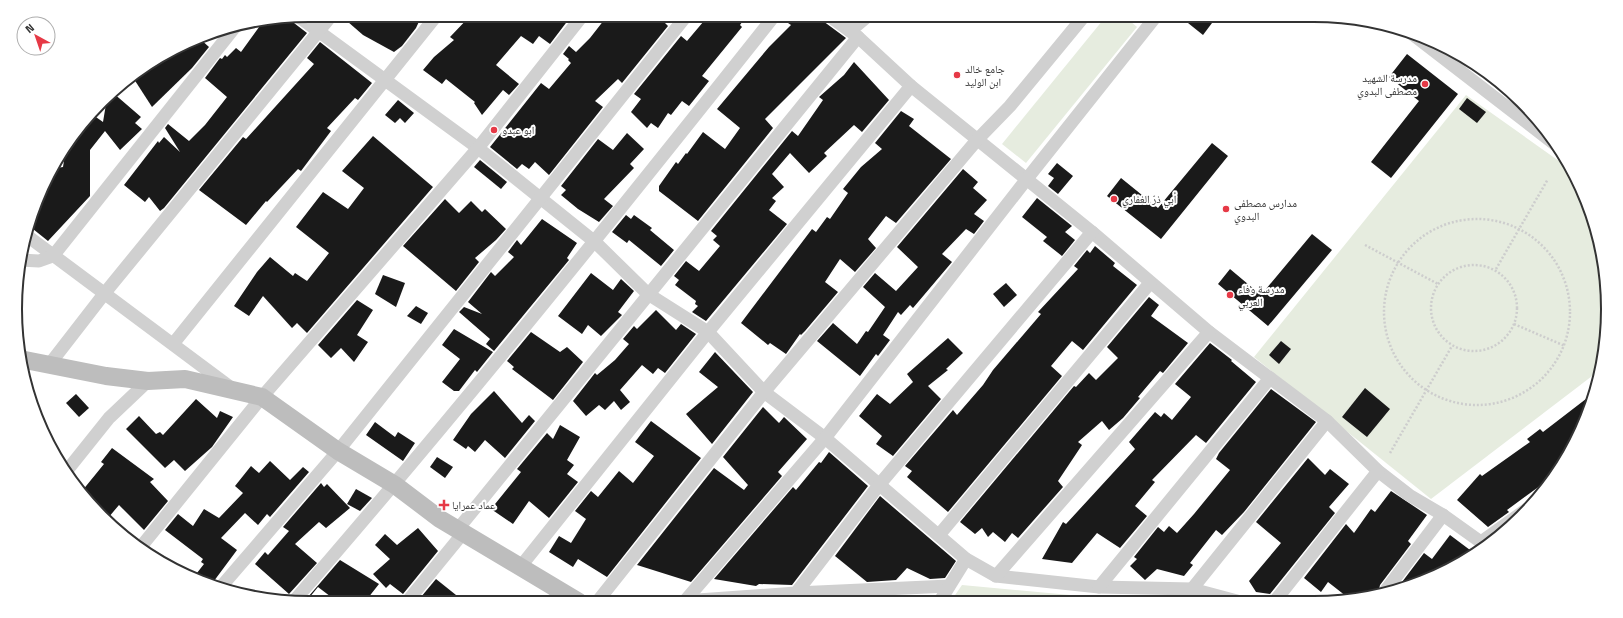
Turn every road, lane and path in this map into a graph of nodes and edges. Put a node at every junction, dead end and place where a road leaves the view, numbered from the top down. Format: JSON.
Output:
{"nodes":[{"id":1,"x":306,"y":22,"type":"edge"},
{"id":2,"x":326,"y":22,"type":"edge"},
{"id":3,"x":431,"y":22,"type":"edge"},
{"id":4,"x":577,"y":22,"type":"edge"},
{"id":5,"x":681,"y":22,"type":"edge"},
{"id":6,"x":769,"y":22,"type":"edge"},
{"id":7,"x":838,"y":22,"type":"edge"},
{"id":8,"x":863,"y":22,"type":"edge"},
{"id":9,"x":1079,"y":22,"type":"edge"},
{"id":10,"x":1151,"y":22,"type":"edge"},
{"id":11,"x":318,"y":32,"type":"junction"},
{"id":12,"x":230,"y":33,"type":"edge"},
{"id":13,"x":854,"y":34,"type":"junction"},
{"id":14,"x":1427,"y":45,"type":"edge"},
{"id":15,"x":384,"y":79,"type":"junction"},
{"id":16,"x":911,"y":86,"type":"junction"},
{"id":17,"x":1542,"y":134,"type":"edge"},
{"id":18,"x":977,"y":140,"type":"junction"},
{"id":19,"x":478,"y":148,"type":"junction"},
{"id":20,"x":1548,"y":179,"type":"dead end"},
{"id":21,"x":1026,"y":180,"type":"junction"},
{"id":22,"x":541,"y":198,"type":"junction"},
{"id":23,"x":1520,"y":229,"type":"junction"},
{"id":24,"x":1092,"y":232,"type":"junction"},
{"id":25,"x":31,"y":240,"type":"edge"},
{"id":26,"x":595,"y":242,"type":"junction"},
{"id":27,"x":1365,"y":245,"type":"dead end"},
{"id":28,"x":53,"y":256,"type":"junction"},
{"id":29,"x":26,"y":260,"type":"edge"},
{"id":30,"x":1398,"y":262,"type":"junction"},
{"id":31,"x":1496,"y":270,"type":"junction"},
{"id":32,"x":1150,"y":282,"type":"junction"},
{"id":33,"x":1438,"y":284,"type":"junction"},
{"id":34,"x":104,"y":294,"type":"junction"},
{"id":35,"x":648,"y":294,"type":"junction"},
{"id":36,"x":1514,"y":324,"type":"junction"},
{"id":37,"x":708,"y":332,"type":"junction"},
{"id":38,"x":1209,"y":332,"type":"junction"},
{"id":39,"x":173,"y":344,"type":"junction"},
{"id":40,"x":1452,"y":346,"type":"junction"},
{"id":41,"x":1565,"y":346,"type":"junction"},
{"id":42,"x":27,"y":360,"type":"edge"},
{"id":43,"x":49,"y":365,"type":"junction"},
{"id":44,"x":1270,"y":378,"type":"junction"},
{"id":45,"x":148,"y":381,"type":"junction"},
{"id":46,"x":234,"y":390,"type":"junction"},
{"id":47,"x":1426,"y":391,"type":"junction"},
{"id":48,"x":764,"y":392,"type":"junction"},
{"id":49,"x":262,"y":397,"type":"junction"},
{"id":50,"x":1327,"y":421,"type":"junction"},
{"id":51,"x":825,"y":438,"type":"junction"},
{"id":52,"x":338,"y":451,"type":"junction"},
{"id":53,"x":1390,"y":453,"type":"dead end"},
{"id":54,"x":70,"y":467,"type":"edge"},
{"id":55,"x":1378,"y":470,"type":"junction"},
{"id":56,"x":395,"y":485,"type":"junction"},
{"id":57,"x":879,"y":485,"type":"junction"},
{"id":58,"x":1443,"y":515,"type":"junction"},
{"id":59,"x":461,"y":530,"type":"junction"},
{"id":60,"x":939,"y":535,"type":"junction"},
{"id":61,"x":1481,"y":543,"type":"edge"},
{"id":62,"x":144,"y":544,"type":"edge"},
{"id":63,"x":966,"y":559,"type":"junction"},
{"id":64,"x":521,"y":566,"type":"junction"},
{"id":65,"x":996,"y":576,"type":"junction"},
{"id":66,"x":224,"y":583,"type":"edge"},
{"id":67,"x":949,"y":586,"type":"junction"},
{"id":68,"x":1389,"y":586,"type":"edge"},
{"id":69,"x":1099,"y":587,"type":"junction"},
{"id":70,"x":1192,"y":589,"type":"junction"},
{"id":71,"x":796,"y":593,"type":"junction"},
{"id":72,"x":299,"y":595,"type":"edge"},
{"id":73,"x":411,"y":596,"type":"edge"},
{"id":74,"x":569,"y":596,"type":"edge"},
{"id":75,"x":602,"y":596,"type":"edge"},
{"id":76,"x":689,"y":596,"type":"edge"},
{"id":77,"x":759,"y":596,"type":"edge"},
{"id":78,"x":943,"y":596,"type":"edge"},
{"id":79,"x":1218,"y":596,"type":"edge"},
{"id":80,"x":1279,"y":596,"type":"edge"}],
"edges":[{"from":1,"to":11,"type":"street"},
{"from":2,"to":11,"type":"street"},
{"from":3,"to":15,"type":"street"},
{"from":4,"to":19,"type":"street"},
{"from":5,"to":22,"type":"street"},
{"from":6,"to":26,"type":"street"},
{"from":7,"to":13,"type":"street"},
{"from":8,"to":13,"type":"street"},
{"from":9,"to":18,"type":"street"},
{"from":10,"to":21,"type":"street"},
{"from":11,"to":15,"type":"street"},
{"from":11,"to":34,"type":"street"},
{"from":12,"to":28,"type":"street"},
{"from":13,"to":16,"type":"street"},
{"from":13,"to":35,"type":"street"},
{"from":14,"to":17,"type":"street"},
{"from":15,"to":19,"type":"street"},
{"from":15,"to":39,"type":"street"},
{"from":16,"to":18,"type":"street"},
{"from":16,"to":37,"type":"street"},
{"from":18,"to":21,"type":"street"},
{"from":18,"to":48,"type":"street"},
{"from":19,"to":22,"type":"street"},
{"from":19,"to":49,"type":"street"},
{"from":20,"to":23,"type":"path"},
{"from":21,"to":24,"type":"street"},
{"from":21,"to":51,"type":"street"},
{"from":22,"to":26,"type":"street"},
{"from":22,"to":52,"type":"street"},
{"from":23,"to":30,"type":"path"},
{"from":23,"to":31,"type":"path"},
{"from":23,"to":41,"type":"path"},
{"from":24,"to":32,"type":"street"},
{"from":24,"to":57,"type":"street"},
{"from":25,"to":28,"type":"street"},
{"from":26,"to":35,"type":"street"},
{"from":26,"to":56,"type":"street"},
{"from":27,"to":30,"type":"path"},
{"from":28,"to":29,"type":"street"},
{"from":28,"to":34,"type":"street"},
{"from":30,"to":33,"type":"path"},
{"from":30,"to":47,"type":"path"},
{"from":31,"to":33,"type":"path"},
{"from":31,"to":36,"type":"path"},
{"from":32,"to":38,"type":"street"},
{"from":32,"to":60,"type":"street"},
{"from":33,"to":40,"type":"path"},
{"from":34,"to":39,"type":"street"},
{"from":34,"to":43,"type":"street"},
{"from":35,"to":37,"type":"street"},
{"from":35,"to":59,"type":"street"},
{"from":36,"to":40,"type":"path"},
{"from":36,"to":41,"type":"path"},
{"from":37,"to":48,"type":"street"},
{"from":37,"to":64,"type":"street"},
{"from":38,"to":44,"type":"street"},
{"from":38,"to":65,"type":"street"},
{"from":39,"to":46,"type":"street"},
{"from":40,"to":47,"type":"path"},
{"from":41,"to":47,"type":"path"},
{"from":42,"to":43,"type":"main road"},
{"from":43,"to":45,"type":"main road"},
{"from":44,"to":50,"type":"street"},
{"from":44,"to":69,"type":"street"},
{"from":45,"to":46,"type":"main road"},
{"from":45,"to":54,"type":"street"},
{"from":46,"to":49,"type":"main road"},
{"from":47,"to":53,"type":"path"},
{"from":48,"to":51,"type":"street"},
{"from":48,"to":75,"type":"street"},
{"from":49,"to":52,"type":"main road"},
{"from":49,"to":62,"type":"street"},
{"from":50,"to":55,"type":"street"},
{"from":50,"to":70,"type":"street"},
{"from":51,"to":57,"type":"street"},
{"from":51,"to":76,"type":"street"},
{"from":52,"to":56,"type":"main road"},
{"from":52,"to":66,"type":"street"},
{"from":55,"to":58,"type":"street"},
{"from":55,"to":80,"type":"street"},
{"from":56,"to":59,"type":"main road"},
{"from":56,"to":72,"type":"street"},
{"from":57,"to":60,"type":"street"},
{"from":57,"to":71,"type":"street"},
{"from":58,"to":61,"type":"street"},
{"from":58,"to":68,"type":"street"},
{"from":59,"to":64,"type":"main road"},
{"from":59,"to":73,"type":"street"},
{"from":60,"to":63,"type":"street"},
{"from":63,"to":65,"type":"street"},
{"from":63,"to":67,"type":"street"},
{"from":64,"to":74,"type":"main road"},
{"from":65,"to":69,"type":"street"},
{"from":67,"to":71,"type":"street"},
{"from":67,"to":78,"type":"street"},
{"from":69,"to":70,"type":"street"},
{"from":70,"to":79,"type":"street"},
{"from":71,"to":77,"type":"street"}]}
